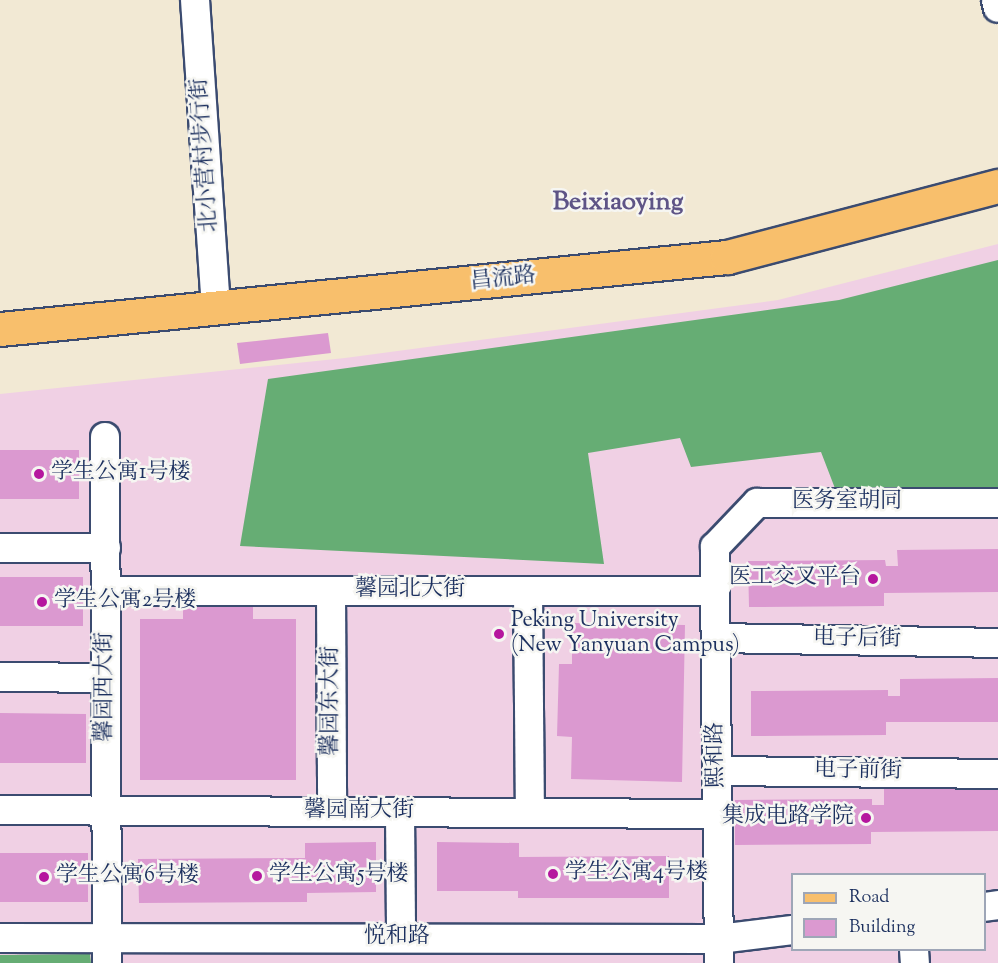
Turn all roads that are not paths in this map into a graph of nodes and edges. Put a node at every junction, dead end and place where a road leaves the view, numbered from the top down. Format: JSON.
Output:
{"nodes":[{"id":1,"x":195,"y":0,"type":"edge"},
{"id":2,"x":996,"y":0,"type":"edge"},
{"id":3,"x":998,"y":8,"type":"edge"},
{"id":4,"x":998,"y":186,"type":"edge"},
{"id":5,"x":216,"y":309,"type":"junction"},
{"id":6,"x":0,"y":329,"type":"edge"},
{"id":7,"x":105,"y":437,"type":"dead end"},
{"id":8,"x":998,"y":503,"type":"edge"},
{"id":9,"x":715,"y":547,"type":"joint"},
{"id":10,"x":0,"y":548,"type":"edge"},
{"id":11,"x":106,"y":548,"type":"junction"},
{"id":12,"x":106,"y":591,"type":"junction"},
{"id":13,"x":331,"y":591,"type":"junction"},
{"id":14,"x":528,"y":591,"type":"junction"},
{"id":15,"x":715,"y":591,"type":"junction"},
{"id":16,"x":716,"y":638,"type":"junction"},
{"id":17,"x":998,"y":643,"type":"edge"},
{"id":18,"x":0,"y":677,"type":"edge"},
{"id":19,"x":106,"y":678,"type":"junction"},
{"id":20,"x":717,"y":771,"type":"junction"},
{"id":21,"x":998,"y":774,"type":"edge"},
{"id":22,"x":0,"y":810,"type":"edge"},
{"id":23,"x":107,"y":810,"type":"junction"},
{"id":24,"x":332,"y":811,"type":"junction"},
{"id":25,"x":399,"y":812,"type":"junction"},
{"id":26,"x":530,"y":813,"type":"junction"},
{"id":27,"x":718,"y":814,"type":"junction"},
{"id":28,"x":791,"y":930,"type":"edge"},
{"id":29,"x":0,"y":938,"type":"edge"},
{"id":30,"x":401,"y":938,"type":"junction"},
{"id":31,"x":107,"y":950,"type":"edge"},
{"id":32,"x":719,"y":951,"type":"edge"}],
"edges":[{"from":1,"to":5,"type":"street","name":"北小营村步行街"},
{"from":2,"to":3,"type":"street"},
{"from":4,"to":5,"type":"main road","name":"昌流路"},
{"from":5,"to":6,"type":"main road","name":"昌流路"},
{"from":7,"to":11,"type":"street","name":"馨园西大街"},
{"from":8,"to":9,"type":"street","name":"医务室胡同"},
{"from":9,"to":15,"type":"street","name":"熙和路"},
{"from":10,"to":11,"type":"street"},
{"from":11,"to":12,"type":"street","name":"馨园西大街"},
{"from":12,"to":13,"type":"street","name":"馨园北大街"},
{"from":12,"to":19,"type":"street","name":"馨园西大街"},
{"from":13,"to":14,"type":"street","name":"馨园北大街"},
{"from":13,"to":24,"type":"street","name":"馨园东大街"},
{"from":14,"to":15,"type":"street","name":"馨园北大街"},
{"from":14,"to":26,"type":"street"},
{"from":15,"to":16,"type":"street","name":"熙和路"},
{"from":16,"to":17,"type":"street","name":"电子后街"},
{"from":16,"to":20,"type":"street","name":"熙和路"},
{"from":18,"to":19,"type":"street"},
{"from":19,"to":23,"type":"street","name":"馨园西大街"},
{"from":20,"to":21,"type":"street","name":"电子前街"},
{"from":20,"to":27,"type":"street","name":"熙和路"},
{"from":22,"to":23,"type":"street","name":"馨园南大街"},
{"from":23,"to":24,"type":"street","name":"馨园南大街"},
{"from":23,"to":31,"type":"street","name":"馨园西大街"},
{"from":24,"to":25,"type":"street","name":"馨园南大街"},
{"from":25,"to":26,"type":"street","name":"馨园南大街"},
{"from":25,"to":30,"type":"street"},
{"from":26,"to":27,"type":"street","name":"馨园南大街"},
{"from":27,"to":32,"type":"street","name":"熙和路"},
{"from":28,"to":32,"type":"street","name":"悦和路"},
{"from":29,"to":31,"type":"street","name":"悦和路"},
{"from":30,"to":31,"type":"street","name":"悦和路"},
{"from":30,"to":32,"type":"street","name":"悦和路"}]}
